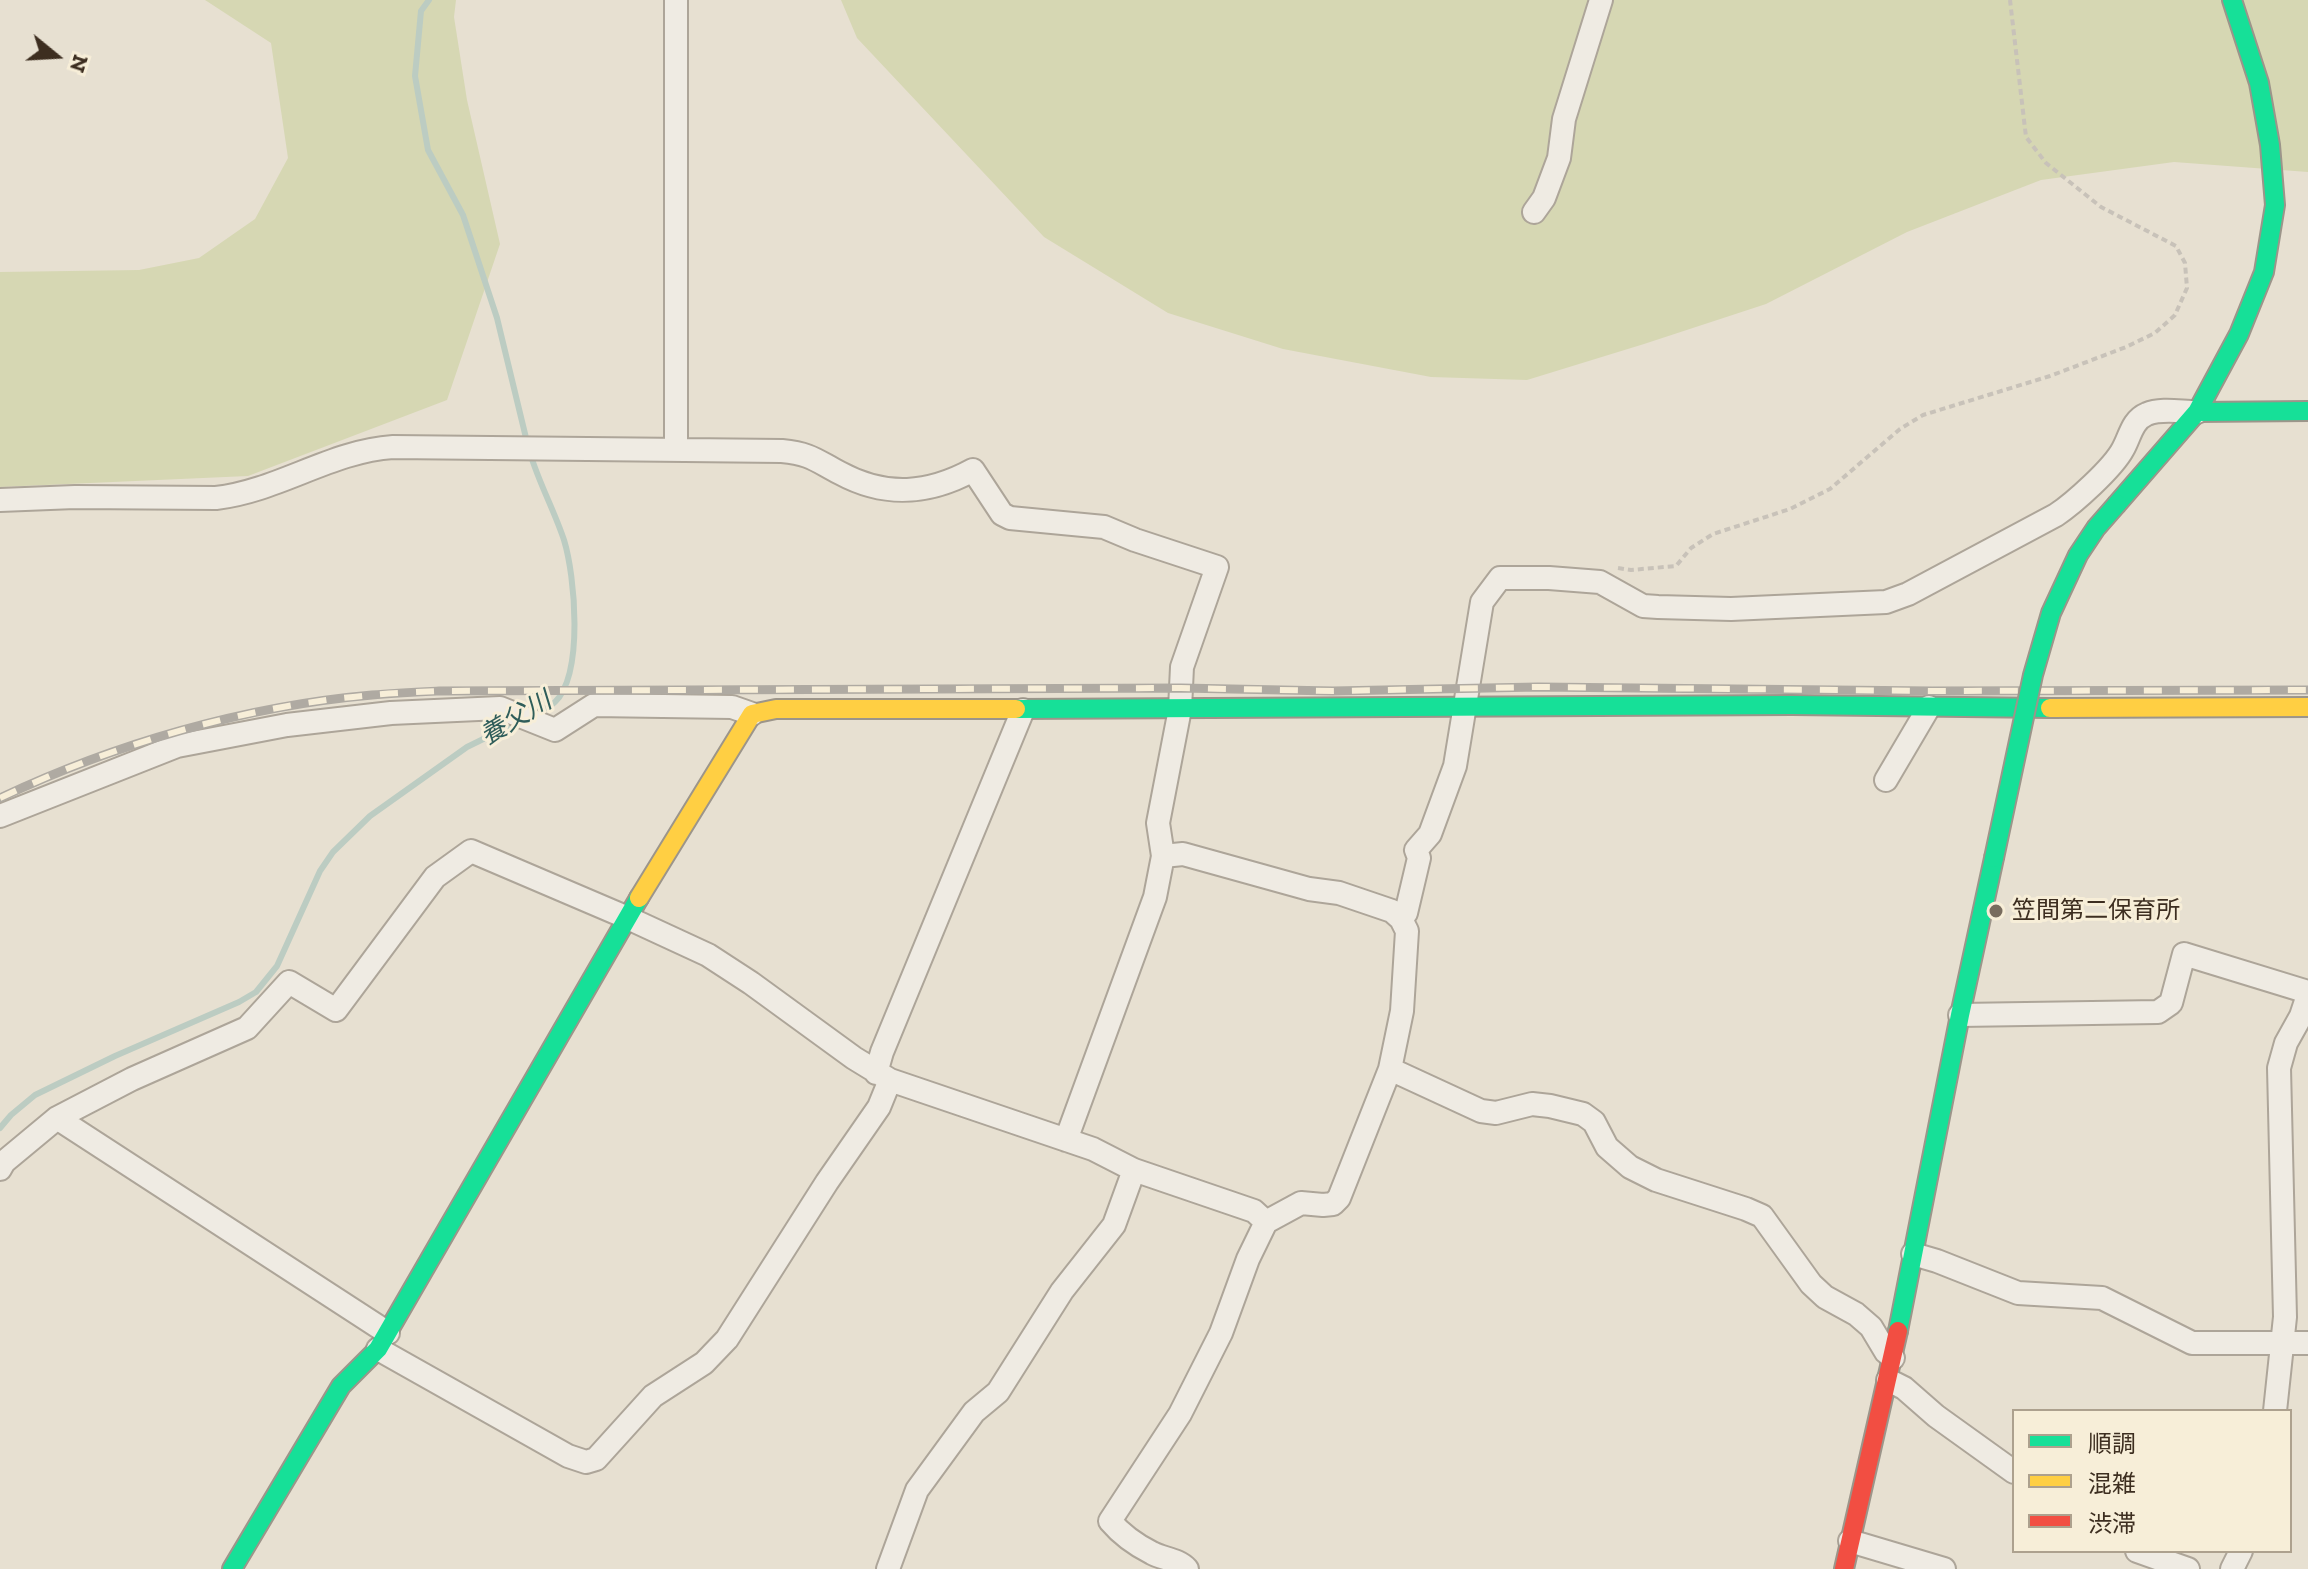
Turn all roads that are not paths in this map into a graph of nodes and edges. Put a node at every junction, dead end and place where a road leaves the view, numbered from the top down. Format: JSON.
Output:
{"nodes":[{"id":1,"x":676,"y":0,"type":"edge"},
{"id":2,"x":1601,"y":0,"type":"edge"},
{"id":3,"x":2232,"y":0,"type":"edge"},
{"id":4,"x":1534,"y":212,"type":"dead end"},
{"id":5,"x":2308,"y":411,"type":"edge"},
{"id":6,"x":2197,"y":412,"type":"junction"},
{"id":7,"x":676,"y":450,"type":"junction"},
{"id":8,"x":0,"y":500,"type":"edge"},
{"id":9,"x":1464,"y":706,"type":"junction"},
{"id":10,"x":1929,"y":707,"type":"junction"},
{"id":11,"x":2308,"y":707,"type":"edge"},
{"id":12,"x":1180,"y":709,"type":"junction"},
{"id":13,"x":1023,"y":710,"type":"junction"},
{"id":14,"x":752,"y":714,"type":"junction"},
{"id":15,"x":1886,"y":780,"type":"dead end"},
{"id":16,"x":0,"y":816,"type":"edge"},
{"id":17,"x":1163,"y":856,"type":"junction"},
{"id":18,"x":628,"y":918,"type":"junction"},
{"id":19,"x":1401,"y":919,"type":"junction"},
{"id":20,"x":2306,"y":1005,"type":"edge"},
{"id":21,"x":1960,"y":1015,"type":"junction"},
{"id":22,"x":1390,"y":1069,"type":"junction"},
{"id":23,"x":883,"y":1076,"type":"junction"},
{"id":24,"x":57,"y":1118,"type":"junction"},
{"id":25,"x":1066,"y":1140,"type":"junction"},
{"id":26,"x":0,"y":1169,"type":"edge"},
{"id":27,"x":1134,"y":1170,"type":"junction"},
{"id":28,"x":1266,"y":1222,"type":"junction"},
{"id":29,"x":1913,"y":1254,"type":"junction"},
{"id":30,"x":383,"y":1341,"type":"junction"},
{"id":31,"x":2283,"y":1343,"type":"junction"},
{"id":32,"x":2308,"y":1343,"type":"edge"},
{"id":33,"x":1893,"y":1358,"type":"junction"},
{"id":34,"x":1888,"y":1380,"type":"junction"},
{"id":35,"x":2275,"y":1409,"type":"edge"},
{"id":36,"x":2012,"y":1471,"type":"edge"},
{"id":37,"x":1850,"y":1541,"type":"junction"},
{"id":38,"x":2143,"y":1553,"type":"edge"},
{"id":39,"x":232,"y":1569,"type":"edge"},
{"id":40,"x":888,"y":1569,"type":"edge"},
{"id":41,"x":1187,"y":1569,"type":"edge"},
{"id":42,"x":1844,"y":1569,"type":"edge"},
{"id":43,"x":1944,"y":1569,"type":"edge"},
{"id":44,"x":2188,"y":1569,"type":"edge"}],
"edges":[{"from":1,"to":7,"type":"street"},
{"from":2,"to":4,"type":"street"},
{"from":3,"to":6,"type":"street"},
{"from":5,"to":6,"type":"street"},
{"from":6,"to":9,"type":"street"},
{"from":6,"to":21,"type":"street","bridge":true},
{"from":7,"to":8,"type":"street"},
{"from":7,"to":12,"type":"street"},
{"from":9,"to":10,"type":"street"},
{"from":9,"to":12,"type":"street"},
{"from":9,"to":19,"type":"street"},
{"from":10,"to":11,"type":"street"},
{"from":10,"to":15,"type":"street"},
{"from":12,"to":13,"type":"street"},
{"from":12,"to":17,"type":"street"},
{"from":13,"to":14,"type":"street"},
{"from":13,"to":23,"type":"street"},
{"from":14,"to":16,"type":"street"},
{"from":14,"to":18,"type":"street"},
{"from":17,"to":19,"type":"street"},
{"from":17,"to":25,"type":"street"},
{"from":18,"to":23,"type":"street"},
{"from":18,"to":24,"type":"street"},
{"from":18,"to":30,"type":"street"},
{"from":19,"to":22,"type":"street"},
{"from":20,"to":21,"type":"street"},
{"from":20,"to":31,"type":"street"},
{"from":21,"to":29,"type":"street"},
{"from":22,"to":28,"type":"street"},
{"from":22,"to":33,"type":"street"},
{"from":23,"to":25,"type":"street"},
{"from":23,"to":30,"type":"street"},
{"from":24,"to":26,"type":"street"},
{"from":24,"to":30,"type":"street"},
{"from":25,"to":27,"type":"street"},
{"from":27,"to":28,"type":"street"},
{"from":27,"to":40,"type":"street"},
{"from":28,"to":41,"type":"street"},
{"from":29,"to":31,"type":"street"},
{"from":29,"to":33,"type":"street"},
{"from":30,"to":39,"type":"street"},
{"from":31,"to":32,"type":"street"},
{"from":31,"to":35,"type":"street"},
{"from":33,"to":34,"type":"street"},
{"from":34,"to":36,"type":"street"},
{"from":34,"to":37,"type":"street"},
{"from":37,"to":42,"type":"street"},
{"from":37,"to":43,"type":"street"},
{"from":38,"to":44,"type":"street"}]}
